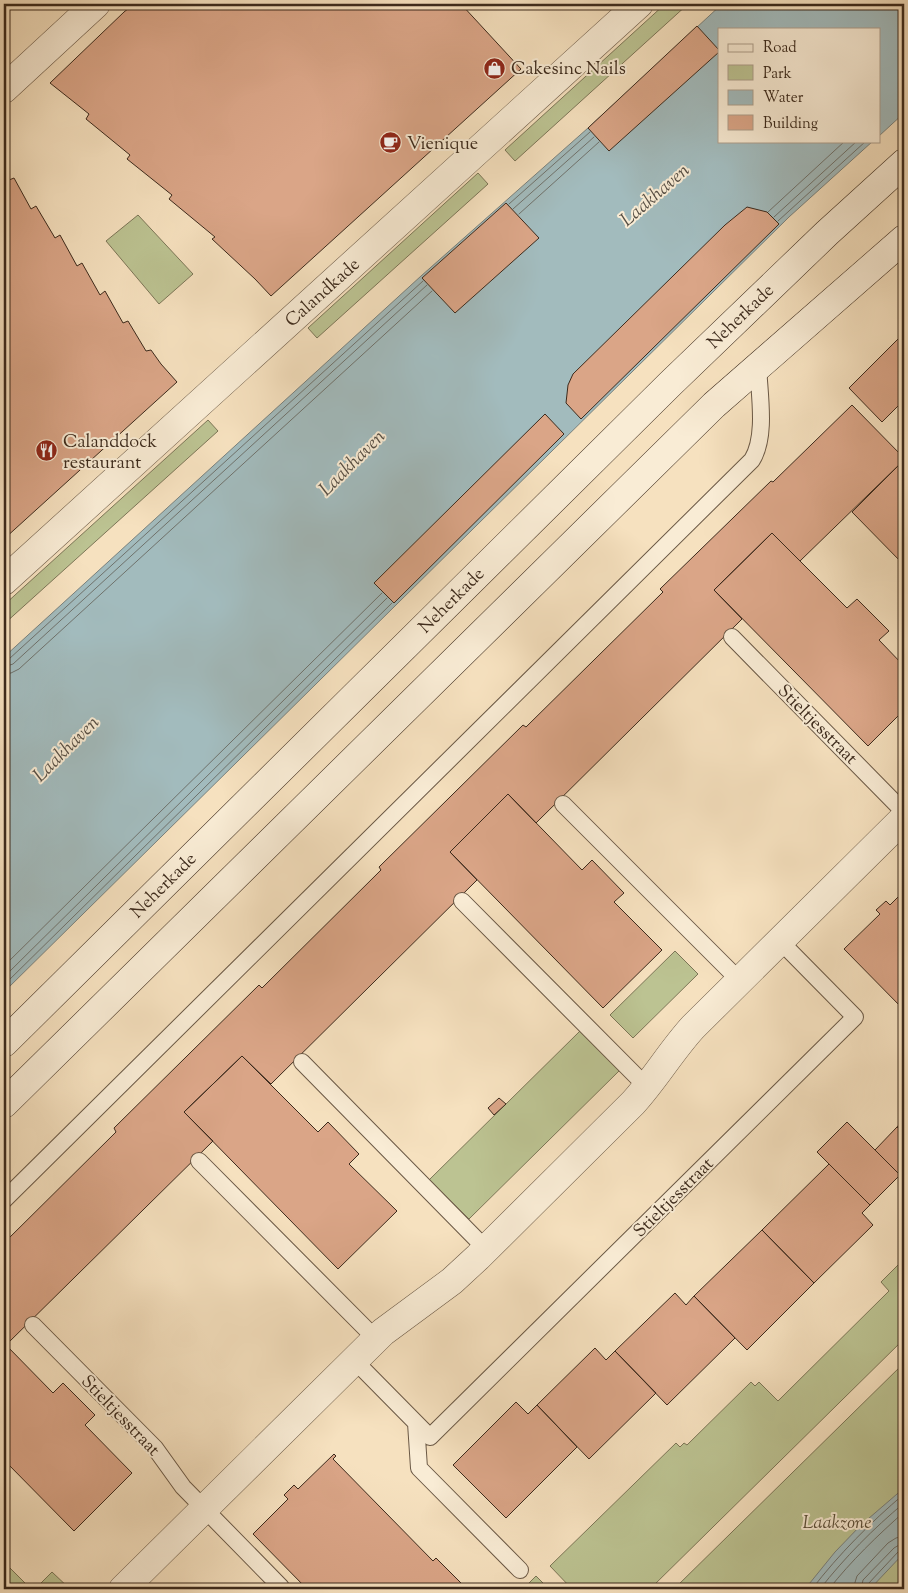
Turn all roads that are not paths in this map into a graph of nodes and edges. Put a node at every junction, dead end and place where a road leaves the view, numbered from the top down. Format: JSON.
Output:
{"nodes":[{"id":1,"x":96,"y":4,"type":"edge"},
{"id":2,"x":639,"y":4,"type":"edge"},
{"id":3,"x":4,"y":89,"type":"edge"},
{"id":4,"x":904,"y":163,"type":"edge"},
{"id":5,"x":904,"y":239,"type":"edge"},
{"id":6,"x":758,"y":365,"type":"junction"},
{"id":7,"x":4,"y":581,"type":"edge"},
{"id":8,"x":732,"y":637,"type":"dead end"},
{"id":9,"x":563,"y":804,"type":"dead end"},
{"id":10,"x":904,"y":812,"type":"edge"},
{"id":11,"x":904,"y":818,"type":"edge"},
{"id":12,"x":462,"y":900,"type":"dead end"},
{"id":13,"x":780,"y":941,"type":"junction"},
{"id":14,"x":740,"y":981,"type":"junction"},
{"id":15,"x":4,"y":1043,"type":"edge"},
{"id":16,"x":302,"y":1062,"type":"dead end"},
{"id":17,"x":647,"y":1087,"type":"junction"},
{"id":18,"x":4,"y":1104,"type":"edge"},
{"id":19,"x":199,"y":1161,"type":"dead end"},
{"id":20,"x":4,"y":1200,"type":"edge"},
{"id":21,"x":486,"y":1249,"type":"junction"},
{"id":22,"x":33,"y":1325,"type":"dead end"},
{"id":23,"x":376,"y":1338,"type":"junction"},
{"id":24,"x":354,"y":1360,"type":"junction"},
{"id":25,"x":416,"y":1423,"type":"junction"},
{"id":26,"x":204,"y":1508,"type":"junction"},
{"id":27,"x":520,"y":1570,"type":"dead end"},
{"id":28,"x":123,"y":1589,"type":"edge"},
{"id":29,"x":278,"y":1589,"type":"edge"}],
"edges":[{"from":1,"to":3,"type":"main road"},
{"from":2,"to":7,"type":"main road","name":"Calandkade"},
{"from":4,"to":15,"type":"main road","name":"Neherkade"},
{"from":5,"to":6,"type":"main road"},
{"from":6,"to":18,"type":"main road"},
{"from":6,"to":20,"type":"lane"},
{"from":8,"to":10,"type":"lane","name":"Stieltjesstraat"},
{"from":9,"to":14,"type":"lane"},
{"from":11,"to":13,"type":"main road"},
{"from":12,"to":17,"type":"lane"},
{"from":13,"to":14,"type":"main road"},
{"from":13,"to":25,"type":"lane","name":"Stieltjesstraat"},
{"from":14,"to":17,"type":"main road"},
{"from":16,"to":21,"type":"lane"},
{"from":17,"to":21,"type":"main road"},
{"from":19,"to":23,"type":"lane"},
{"from":21,"to":23,"type":"main road"},
{"from":22,"to":26,"type":"lane","name":"Stieltjesstraat"},
{"from":23,"to":24,"type":"main road"},
{"from":24,"to":25,"type":"lane","name":"Stieltjesstraat"},
{"from":24,"to":26,"type":"main road"},
{"from":25,"to":27,"type":"lane"},
{"from":26,"to":28,"type":"main road"},
{"from":26,"to":29,"type":"lane","name":"Stieltjesstraat"}]}
